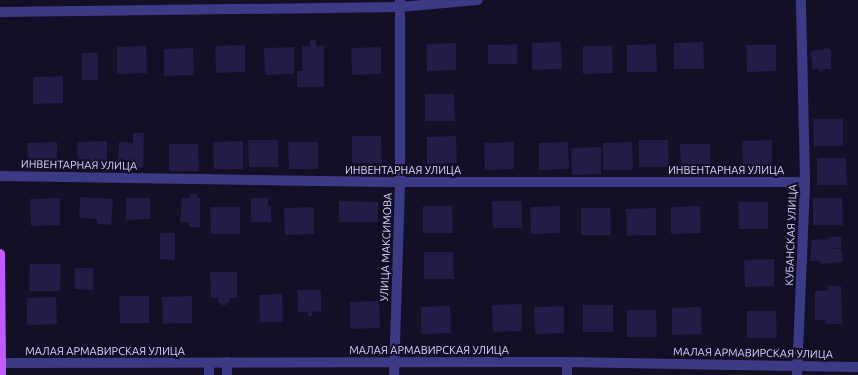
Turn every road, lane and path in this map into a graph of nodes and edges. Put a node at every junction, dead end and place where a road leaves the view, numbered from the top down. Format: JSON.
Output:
{"nodes":[{"id":1,"x":478,"y":0,"type":"edge"},
{"id":2,"x":801,"y":0,"type":"edge"},
{"id":3,"x":400,"y":4,"type":"edge"},
{"id":4,"x":0,"y":12,"type":"edge"},
{"id":5,"x":0,"y":176,"type":"edge"},
{"id":6,"x":400,"y":182,"type":"junction"},
{"id":7,"x":805,"y":182,"type":"junction"},
{"id":8,"x":0,"y":254,"type":"edge"},
{"id":9,"x":209,"y":362,"type":"junction"},
{"id":10,"x":227,"y":362,"type":"junction"},
{"id":11,"x":394,"y":362,"type":"junction"},
{"id":12,"x":567,"y":362,"type":"junction"},
{"id":13,"x":0,"y":363,"type":"edge"},
{"id":14,"x":858,"y":367,"type":"edge"},
{"id":15,"x":797,"y":370,"type":"edge"},
{"id":16,"x":0,"y":375,"type":"edge"},
{"id":17,"x":209,"y":375,"type":"edge"},
{"id":18,"x":227,"y":375,"type":"edge"},
{"id":19,"x":394,"y":375,"type":"edge"},
{"id":20,"x":566,"y":375,"type":"edge"}],
"edges":[{"from":1,"to":3,"type":"street"},
{"from":2,"to":7,"type":"street","name":"КУБАНСКАЯ УЛИЦА"},
{"from":3,"to":4,"type":"street"},
{"from":3,"to":6,"type":"street","name":"УЛИЦА МАКСИМОВА"},
{"from":5,"to":6,"type":"street","name":"ИНВЕНТАРНАЯ УЛИЦА"},
{"from":6,"to":7,"type":"street","name":"ИНВЕНТАРНАЯ УЛИЦА"},
{"from":6,"to":11,"type":"street","name":"УЛИЦА МАКСИМОВА"},
{"from":7,"to":15,"type":"street","name":"КУБАНСКАЯ УЛИЦА"},
{"from":8,"to":13,"type":"main road"},
{"from":9,"to":10,"type":"street","name":"МАЛАЯ АРМАВИРСКАЯ УЛИЦА"},
{"from":9,"to":13,"type":"street","name":"МАЛАЯ АРМАВИРСКАЯ УЛИЦА"},
{"from":9,"to":17,"type":"street"},
{"from":10,"to":11,"type":"street","name":"МАЛАЯ АРМАВИРСКАЯ УЛИЦА"},
{"from":10,"to":18,"type":"street"},
{"from":11,"to":12,"type":"street","name":"МАЛАЯ АРМАВИРСКАЯ УЛИЦА"},
{"from":11,"to":19,"type":"street","name":"УЛИЦА МАКСИМОВА"},
{"from":12,"to":15,"type":"street","name":"МАЛАЯ АРМАВИРСКАЯ УЛИЦА"},
{"from":12,"to":20,"type":"street"},
{"from":13,"to":16,"type":"main road"},
{"from":14,"to":15,"type":"street","name":"МАЛАЯ АРМАВИРСКАЯ УЛИЦА"}]}
